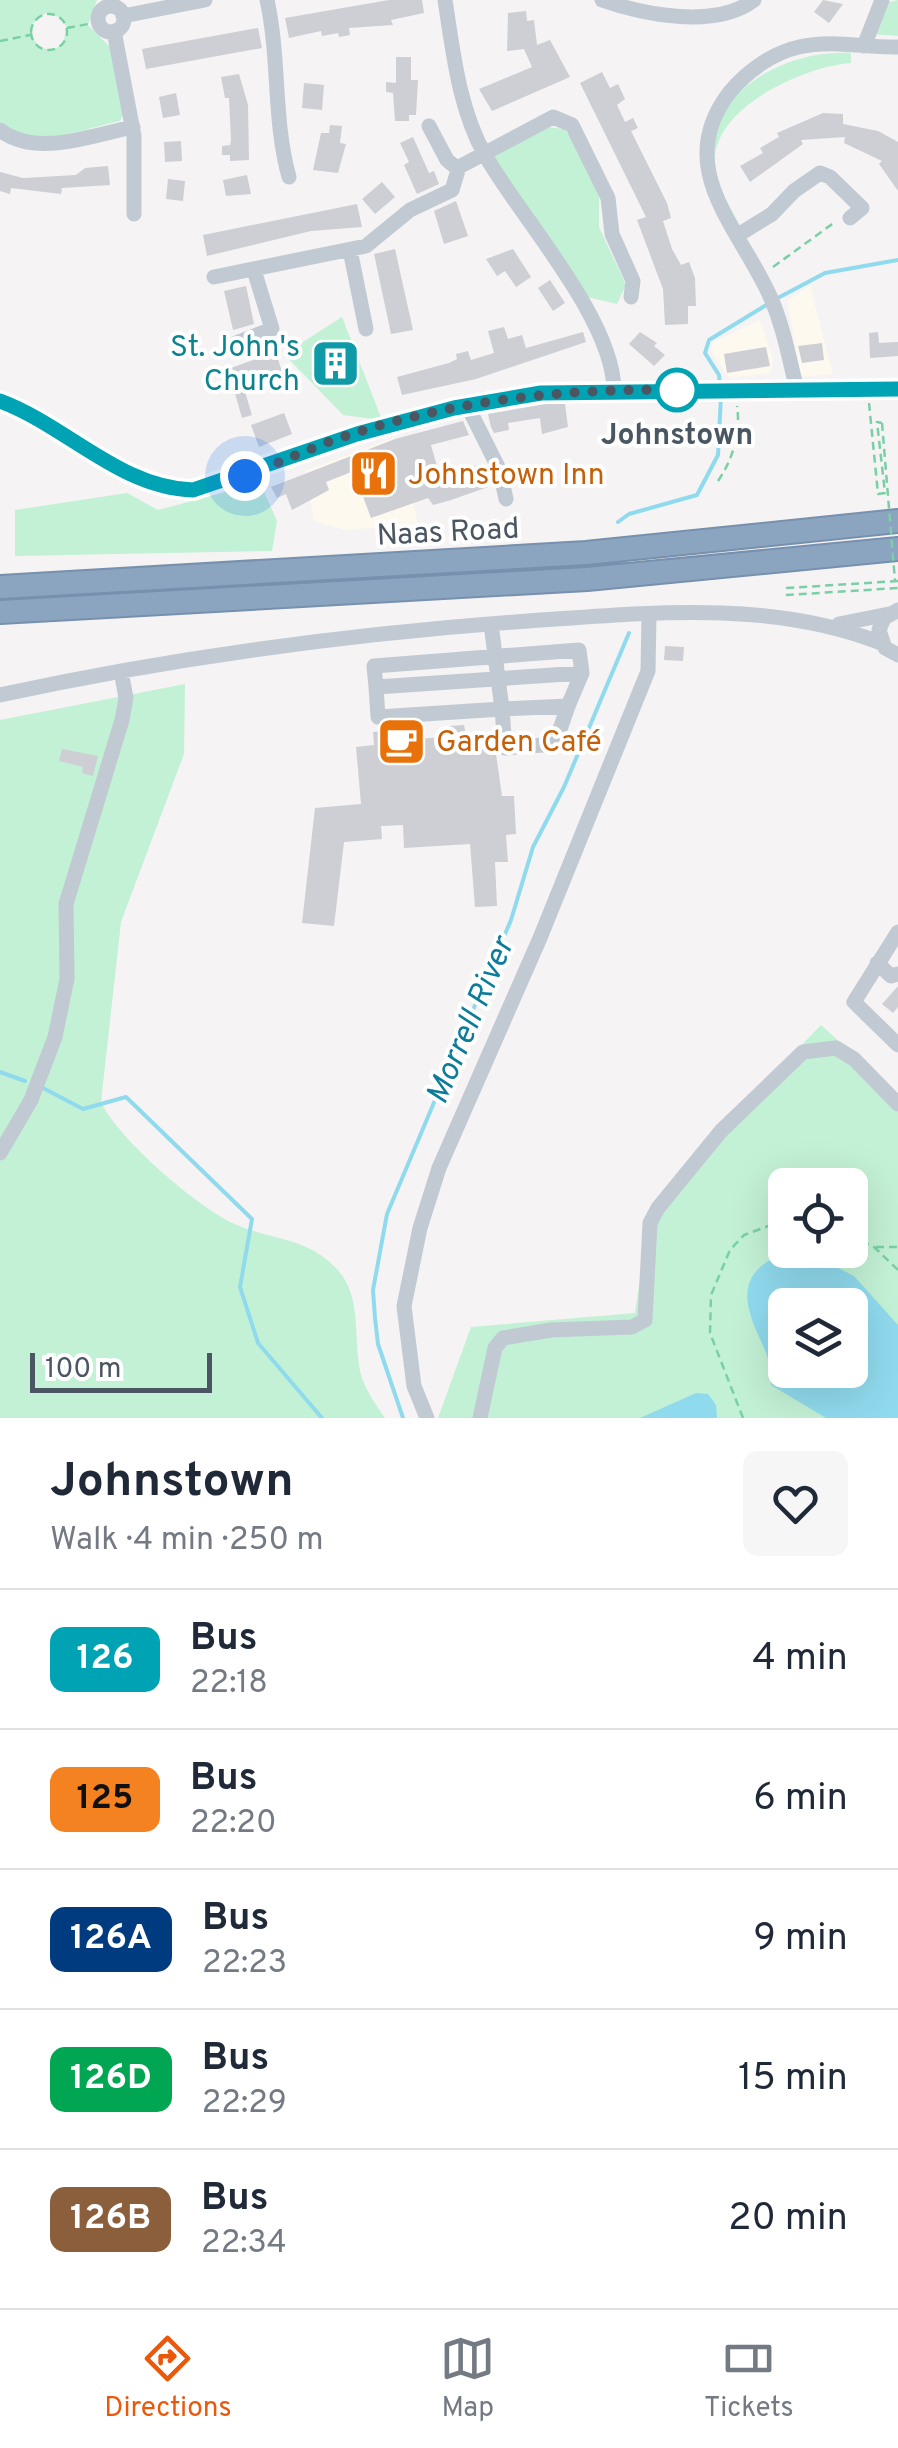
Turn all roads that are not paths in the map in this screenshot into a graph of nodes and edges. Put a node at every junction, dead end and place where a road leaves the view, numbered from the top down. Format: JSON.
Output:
{"nodes":[{"id":1,"x":205,"y":0,"type":"edge"},
{"id":2,"x":268,"y":0,"type":"edge"},
{"id":3,"x":445,"y":0,"type":"edge"},
{"id":4,"x":602,"y":0,"type":"edge"},
{"id":5,"x":754,"y":0,"type":"edge"},
{"id":6,"x":882,"y":0,"type":"edge"},
{"id":7,"x":108,"y":3,"type":"edge"},
{"id":8,"x":123,"y":16,"type":"junction"},
{"id":9,"x":114,"y":31,"type":"junction"},
{"id":10,"x":864,"y":46,"type":"junction"},
{"id":11,"x":898,"y":47,"type":"edge"},
{"id":12,"x":429,"y":126,"type":"dead end"},
{"id":13,"x":132,"y":127,"type":"junction"},
{"id":14,"x":0,"y":130,"type":"edge"},
{"id":15,"x":483,"y":152,"type":"junction"},
{"id":16,"x":458,"y":169,"type":"junction"},
{"id":17,"x":289,"y":177,"type":"dead end"},
{"id":18,"x":134,"y":214,"type":"dead end"},
{"id":19,"x":850,"y":218,"type":"road end"},
{"id":20,"x":738,"y":235,"type":"junction"},
{"id":21,"x":350,"y":250,"type":"junction"},
{"id":22,"x":254,"y":270,"type":"junction"},
{"id":23,"x":214,"y":278,"type":"dead end"},
{"id":24,"x":631,"y":298,"type":"dead end"},
{"id":25,"x":366,"y":329,"type":"dead end"},
{"id":26,"x":236,"y":343,"type":"dead end"},
{"id":27,"x":614,"y":389,"type":"junction"},
{"id":28,"x":898,"y":389,"type":"edge"},
{"id":29,"x":798,"y":390,"type":"junction"},
{"id":30,"x":0,"y":402,"type":"edge"},
{"id":31,"x":468,"y":405,"type":"junction"},
{"id":32,"x":506,"y":499,"type":"dead end"},
{"id":33,"x":898,"y":522,"type":"edge"},
{"id":34,"x":898,"y":548,"type":"edge"},
{"id":35,"x":0,"y":587,"type":"edge"},
{"id":36,"x":0,"y":612,"type":"edge"},
{"id":37,"x":893,"y":612,"type":"edge"},
{"id":38,"x":649,"y":614,"type":"junction"},
{"id":39,"x":492,"y":624,"type":"junction"},
{"id":40,"x":836,"y":625,"type":"junction"},
{"id":41,"x":882,"y":643,"type":"junction"},
{"id":42,"x":898,"y":655,"type":"edge"},
{"id":43,"x":495,"y":656,"type":"junction"},
{"id":44,"x":121,"y":671,"type":"junction"},
{"id":45,"x":582,"y":673,"type":"junction"},
{"id":46,"x":499,"y":680,"type":"junction"},
{"id":47,"x":376,"y":687,"type":"junction"},
{"id":48,"x":0,"y":695,"type":"edge"},
{"id":49,"x":568,"y":706,"type":"junction"},
{"id":50,"x":502,"y":708,"type":"junction"},
{"id":51,"x":898,"y":932,"type":"edge"},
{"id":52,"x":876,"y":963,"type":"junction"},
{"id":53,"x":898,"y":974,"type":"edge"},
{"id":54,"x":898,"y":1045,"type":"edge"},
{"id":55,"x":898,"y":1104,"type":"edge"},
{"id":56,"x":0,"y":1153,"type":"edge"},
{"id":57,"x":428,"y":1418,"type":"edge"},
{"id":58,"x":480,"y":1418,"type":"edge"}],
"edges":[{"from":1,"to":8,"type":"street"},
{"from":2,"to":17,"type":"street"},
{"from":3,"to":15,"type":"street"},
{"from":4,"to":5,"type":"street"},
{"from":6,"to":10,"type":"street"},
{"from":7,"to":8,"type":"street"},
{"from":7,"to":9,"type":"street"},
{"from":8,"to":9,"type":"street"},
{"from":9,"to":13,"type":"street"},
{"from":10,"to":11,"type":"street"},
{"from":10,"to":20,"type":"street"},
{"from":12,"to":16,"type":"street"},
{"from":13,"to":14,"type":"street"},
{"from":13,"to":18,"type":"street"},
{"from":15,"to":16,"type":"street"},
{"from":15,"to":24,"type":"street"},
{"from":15,"to":27,"type":"street"},
{"from":16,"to":21,"type":"street"},
{"from":19,"to":20,"type":"street"},
{"from":20,"to":29,"type":"street"},
{"from":21,"to":22,"type":"street"},
{"from":21,"to":25,"type":"street"},
{"from":22,"to":23,"type":"street"},
{"from":22,"to":26,"type":"street"},
{"from":27,"to":29,"type":"street"},
{"from":27,"to":31,"type":"street"},
{"from":28,"to":29,"type":"street"},
{"from":30,"to":31,"type":"street"},
{"from":31,"to":32,"type":"street"},
{"from":33,"to":35,"type":"highway","name":"Naas Road"},
{"from":34,"to":36,"type":"highway","name":"Naas Road"},
{"from":37,"to":40,"type":"street"},
{"from":37,"to":41,"type":"street"},
{"from":38,"to":39,"type":"street"},
{"from":38,"to":40,"type":"street"},
{"from":38,"to":57,"type":"street"},
{"from":39,"to":43,"type":"street"},
{"from":39,"to":44,"type":"street"},
{"from":40,"to":41,"type":"street"},
{"from":41,"to":42,"type":"street"},
{"from":43,"to":45,"type":"street"},
{"from":43,"to":46,"type":"street"},
{"from":43,"to":47,"type":"street"},
{"from":44,"to":48,"type":"street"},
{"from":44,"to":56,"type":"street"},
{"from":45,"to":46,"type":"street"},
{"from":45,"to":49,"type":"street"},
{"from":46,"to":47,"type":"street"},
{"from":46,"to":50,"type":"street"},
{"from":47,"to":50,"type":"street"},
{"from":49,"to":50,"type":"street"},
{"from":49,"to":50,"type":"street"},
{"from":51,"to":52,"type":"street"},
{"from":52,"to":53,"type":"street"},
{"from":52,"to":54,"type":"street"},
{"from":55,"to":58,"type":"street"}]}
